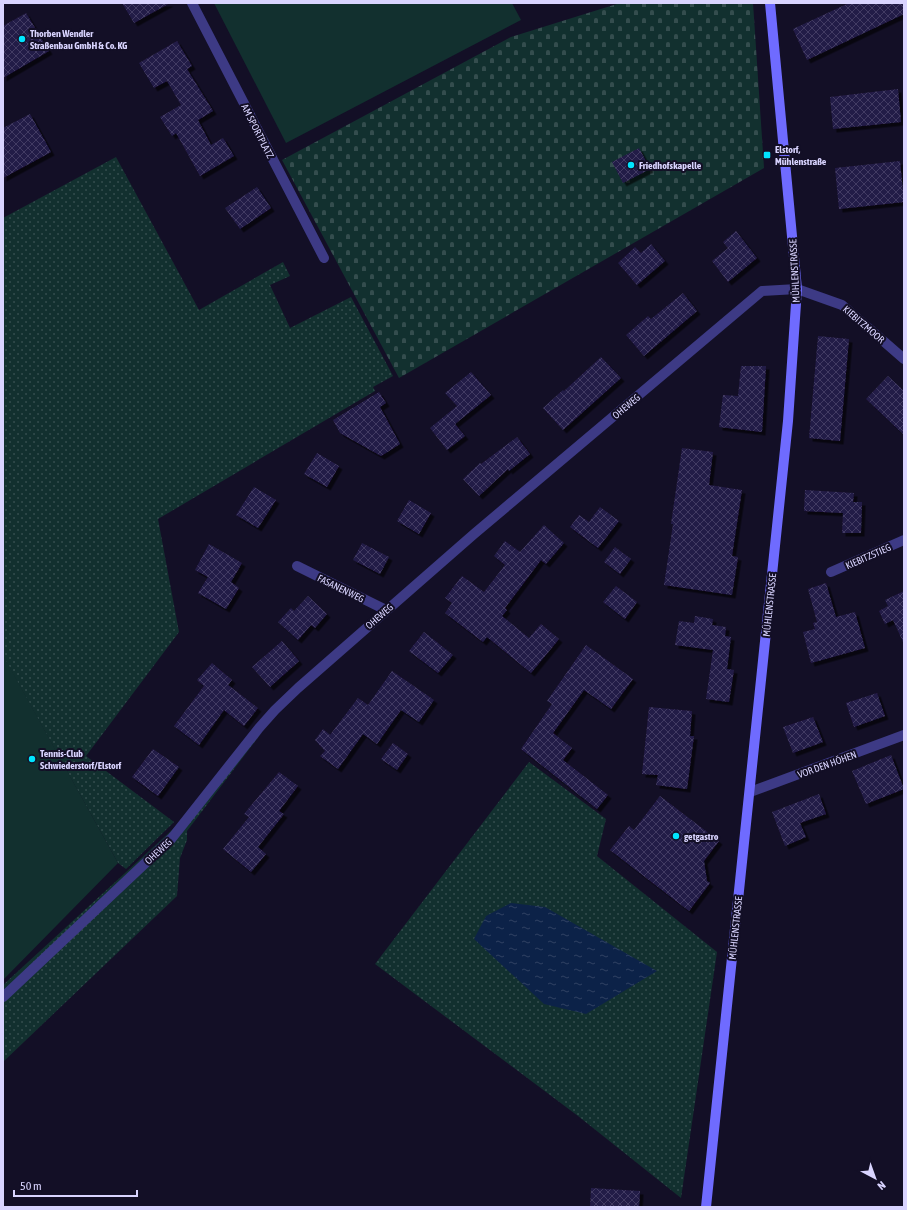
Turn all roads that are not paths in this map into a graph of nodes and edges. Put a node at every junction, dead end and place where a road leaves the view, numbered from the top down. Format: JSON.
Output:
{"nodes":[{"id":1,"x":192,"y":3,"type":"edge"},
{"id":2,"x":770,"y":3,"type":"edge"},
{"id":3,"x":324,"y":258,"type":"dead end"},
{"id":4,"x":797,"y":289,"type":"junction"},
{"id":5,"x":904,"y":359,"type":"edge"},
{"id":6,"x":904,"y":540,"type":"edge"},
{"id":7,"x":297,"y":566,"type":"dead end"},
{"id":8,"x":831,"y":572,"type":"dead end"},
{"id":9,"x":386,"y":610,"type":"junction"},
{"id":10,"x":904,"y":736,"type":"edge"},
{"id":11,"x":750,"y":792,"type":"junction"},
{"id":12,"x":3,"y":997,"type":"edge"},
{"id":13,"x":706,"y":1207,"type":"edge"}],
"edges":[{"from":1,"to":3,"type":"street","name":"AM SPORTPLATZ"},
{"from":2,"to":4,"type":"main road","name":"MÜHLENSTRASSE"},
{"from":4,"to":5,"type":"street","name":"KIEBITZMOOR"},
{"from":4,"to":9,"type":"street","name":"OHEWEG"},
{"from":4,"to":11,"type":"main road","name":"MÜHLENSTRASSE"},
{"from":6,"to":8,"type":"street","name":"KIEBITZSTIEG"},
{"from":7,"to":9,"type":"street","name":"FASANENWEG"},
{"from":9,"to":12,"type":"street","name":"OHEWEG"},
{"from":10,"to":11,"type":"street","name":"VOR DEN HÖHEN"},
{"from":11,"to":13,"type":"main road","name":"MÜHLENSTRASSE"}]}
